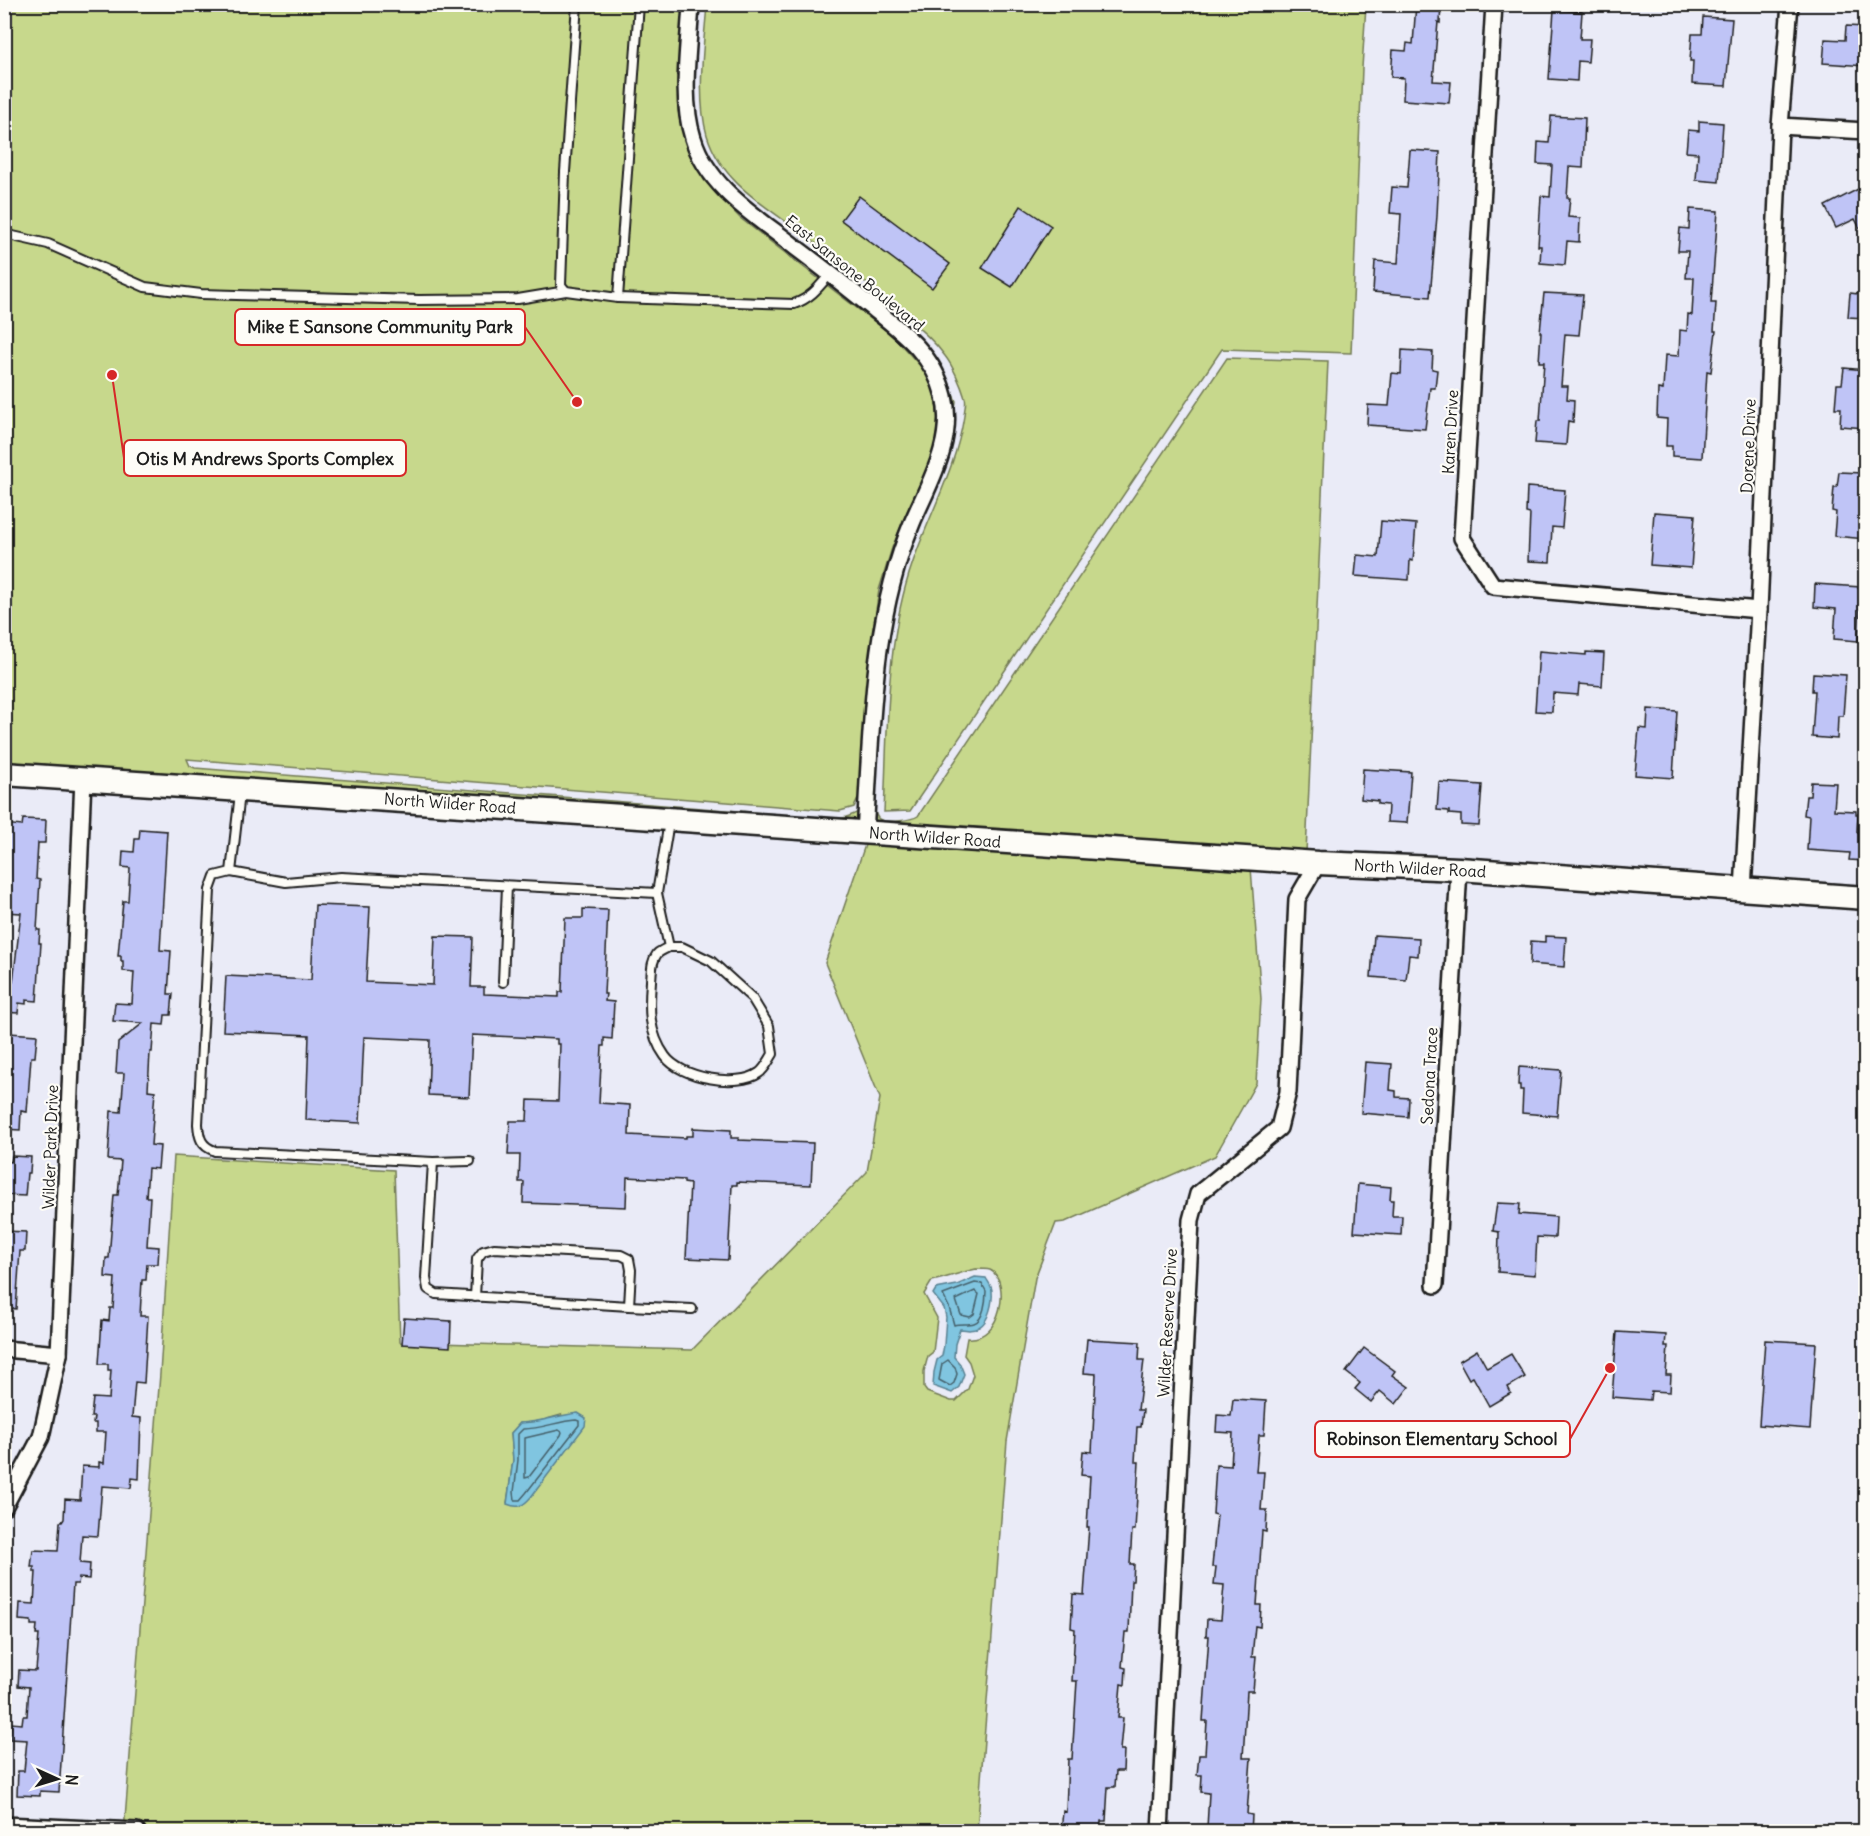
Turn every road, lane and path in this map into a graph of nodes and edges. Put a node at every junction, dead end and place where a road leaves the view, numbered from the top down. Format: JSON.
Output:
{"nodes":[{"id":1,"x":577,"y":4,"type":"edge"},
{"id":2,"x":639,"y":4,"type":"edge"},
{"id":3,"x":691,"y":4,"type":"edge"},
{"id":4,"x":1494,"y":4,"type":"edge"},
{"id":5,"x":1790,"y":4,"type":"edge"},
{"id":6,"x":1780,"y":126,"type":"junction"},
{"id":7,"x":1866,"y":131,"type":"edge"},
{"id":8,"x":4,"y":234,"type":"edge"},
{"id":9,"x":830,"y":274,"type":"junction"},
{"id":10,"x":566,"y":291,"type":"junction"},
{"id":11,"x":618,"y":298,"type":"junction"},
{"id":12,"x":1759,"y":610,"type":"junction"},
{"id":13,"x":4,"y":774,"type":"edge"},
{"id":14,"x":82,"y":778,"type":"junction"},
{"id":15,"x":241,"y":789,"type":"junction"},
{"id":16,"x":669,"y":818,"type":"junction"},
{"id":17,"x":865,"y":833,"type":"junction"},
{"id":18,"x":1318,"y":863,"type":"junction"},
{"id":19,"x":1459,"y":869,"type":"junction"},
{"id":20,"x":231,"y":872,"type":"junction"},
{"id":21,"x":507,"y":886,"type":"junction"},
{"id":22,"x":1743,"y":890,"type":"junction"},
{"id":23,"x":657,"y":893,"type":"junction"},
{"id":24,"x":1866,"y":898,"type":"edge"},
{"id":25,"x":669,"y":947,"type":"junction"},
{"id":26,"x":503,"y":982,"type":"dead end"},
{"id":27,"x":470,"y":1161,"type":"dead end"},
{"id":28,"x":433,"y":1162,"type":"junction"},
{"id":29,"x":1435,"y":1285,"type":"dead end"},
{"id":30,"x":475,"y":1297,"type":"junction"},
{"id":31,"x":629,"y":1306,"type":"junction"},
{"id":32,"x":692,"y":1309,"type":"dead end"},
{"id":33,"x":4,"y":1349,"type":"edge"},
{"id":34,"x":59,"y":1354,"type":"junction"},
{"id":35,"x":4,"y":1507,"type":"edge"},
{"id":36,"x":4,"y":1825,"type":"edge"},
{"id":37,"x":137,"y":1831,"type":"edge"},
{"id":38,"x":1160,"y":1832,"type":"edge"}],
"edges":[{"from":1,"to":10,"type":"lane"},
{"from":2,"to":11,"type":"lane"},
{"from":3,"to":9,"type":"street","name":"East Sansone Boulevard"},
{"from":4,"to":12,"type":"street","name":"Karen Drive"},
{"from":5,"to":6,"type":"street","name":"Dorene Drive"},
{"from":6,"to":7,"type":"street"},
{"from":6,"to":12,"type":"street","name":"Dorene Drive"},
{"from":8,"to":10,"type":"lane"},
{"from":9,"to":11,"type":"lane"},
{"from":9,"to":17,"type":"street","name":"East Sansone Boulevard"},
{"from":10,"to":11,"type":"lane"},
{"from":12,"to":22,"type":"street","name":"Dorene Drive"},
{"from":13,"to":14,"type":"street","name":"North Wilder Road"},
{"from":14,"to":15,"type":"street","name":"North Wilder Road"},
{"from":14,"to":34,"type":"street","name":"Wilder Park Drive"},
{"from":15,"to":16,"type":"street","name":"North Wilder Road"},
{"from":15,"to":20,"type":"lane"},
{"from":16,"to":17,"type":"street","name":"North Wilder Road"},
{"from":16,"to":23,"type":"lane"},
{"from":17,"to":18,"type":"street","name":"North Wilder Road"},
{"from":18,"to":19,"type":"street","name":"North Wilder Road"},
{"from":18,"to":38,"type":"street","name":"Wilder Reserve Drive"},
{"from":19,"to":22,"type":"street","name":"North Wilder Road"},
{"from":19,"to":29,"type":"street","name":"Sedona Trace"},
{"from":20,"to":21,"type":"lane"},
{"from":20,"to":28,"type":"lane"},
{"from":21,"to":23,"type":"lane"},
{"from":21,"to":26,"type":"lane"},
{"from":22,"to":24,"type":"street","name":"North Wilder Road"},
{"from":23,"to":25,"type":"lane"},
{"from":25,"to":25,"type":"lane"},
{"from":27,"to":28,"type":"lane"},
{"from":28,"to":30,"type":"lane"},
{"from":30,"to":31,"type":"lane"},
{"from":30,"to":31,"type":"lane"},
{"from":31,"to":32,"type":"lane"},
{"from":33,"to":34,"type":"street"},
{"from":34,"to":35,"type":"street","name":"Wilder Park Drive"},
{"from":36,"to":37,"type":"street"}]}
